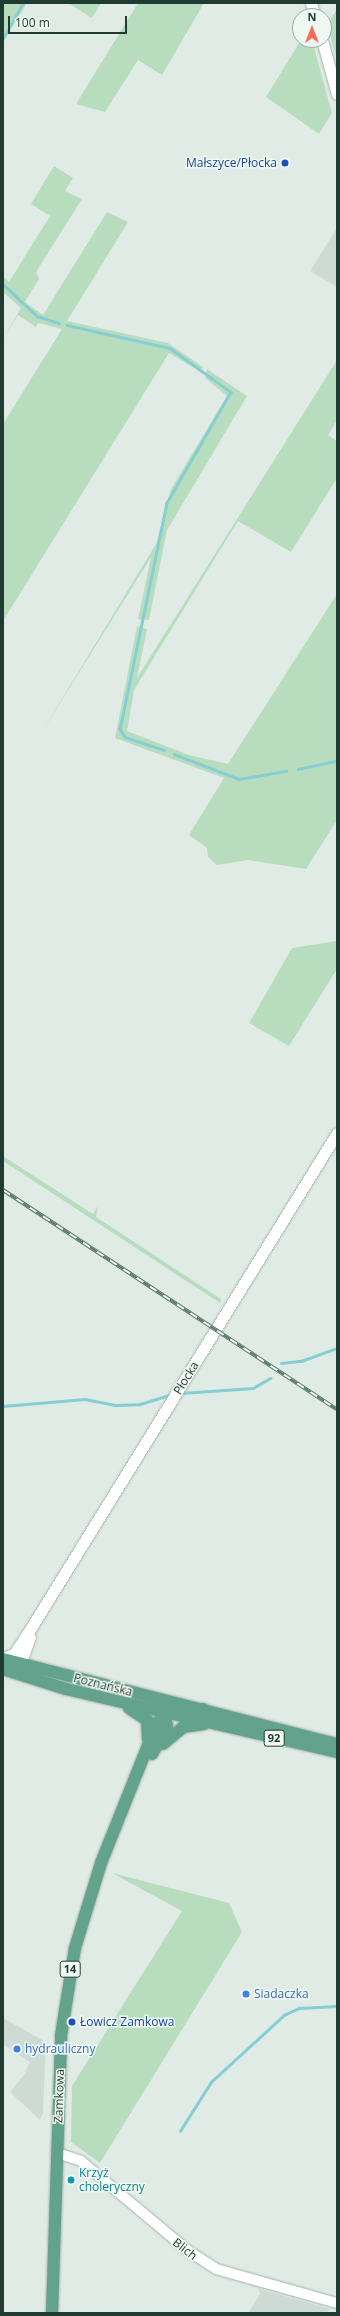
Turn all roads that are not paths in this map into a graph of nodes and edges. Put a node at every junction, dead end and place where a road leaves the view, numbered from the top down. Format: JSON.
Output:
{"nodes":[{"id":1,"x":324,"y":48,"type":"edge"},
{"id":2,"x":337,"y":94,"type":"edge"},
{"id":3,"x":337,"y":1133,"type":"edge"},
{"id":4,"x":34,"y":1623,"type":"junction"},
{"id":5,"x":28,"y":1641,"type":"junction"},
{"id":6,"x":9,"y":1662,"type":"edge"},
{"id":7,"x":36,"y":1668,"type":"junction"},
{"id":8,"x":3,"y":1669,"type":"edge"},
{"id":9,"x":155,"y":1698,"type":"junction"},
{"id":10,"x":116,"y":1701,"type":"junction"},
{"id":11,"x":203,"y":1709,"type":"junction"},
{"id":12,"x":167,"y":1712,"type":"junction"},
{"id":13,"x":212,"y":1723,"type":"junction"},
{"id":14,"x":337,"y":1744,"type":"edge"},
{"id":15,"x":337,"y":1752,"type":"edge"},
{"id":16,"x":147,"y":1757,"type":"junction"},
{"id":17,"x":57,"y":2153,"type":"junction"},
{"id":18,"x":337,"y":2303,"type":"edge"},
{"id":19,"x":52,"y":2313,"type":"edge"}],
"edges":[{"from":1,"to":2,"type":"main road"},
{"from":3,"to":4,"type":"main road","name":"Płocka"},
{"from":4,"to":5,"type":"main road","name":"Płocka"},
{"from":4,"to":6,"type":"main road","name":"Płocka"},
{"from":5,"to":6,"type":"main road","name":"Płocka"},
{"from":5,"to":7,"type":"main road","name":"Płocka"},
{"from":6,"to":7,"type":"main road","name":"Poznańska","number":"92"},
{"from":6,"to":8,"type":"main road","name":"Poznańska","number":"92"},
{"from":6,"to":10,"type":"main road","name":"Poznańska","number":"92"},
{"from":7,"to":9,"type":"main road","name":"Poznańska","number":"92"},
{"from":9,"to":11,"type":"main road","name":"Poznańska","number":"92"},
{"from":9,"to":12,"type":"main road"},
{"from":10,"to":12,"type":"main road","name":"Poznańska","number":"92"},
{"from":10,"to":16,"type":"main road","name":"Zamkowa","number":"14"},
{"from":11,"to":12,"type":"main road","name":"Poznańska"},
{"from":11,"to":14,"type":"main road","name":"Poznańska","number":"92"},
{"from":12,"to":13,"type":"main road","name":"Poznańska","number":"92"},
{"from":12,"to":16,"type":"main road","name":"Zamkowa","number":"14"},
{"from":13,"to":15,"type":"main road","name":"Poznańska","number":"92"},
{"from":13,"to":16,"type":"main road","name":"Zamkowa","number":"14"},
{"from":16,"to":17,"type":"main road","name":"Zamkowa","number":"14"},
{"from":17,"to":18,"type":"street","name":"Blich"},
{"from":17,"to":19,"type":"main road","name":"Zamkowa","number":"14"}]}
